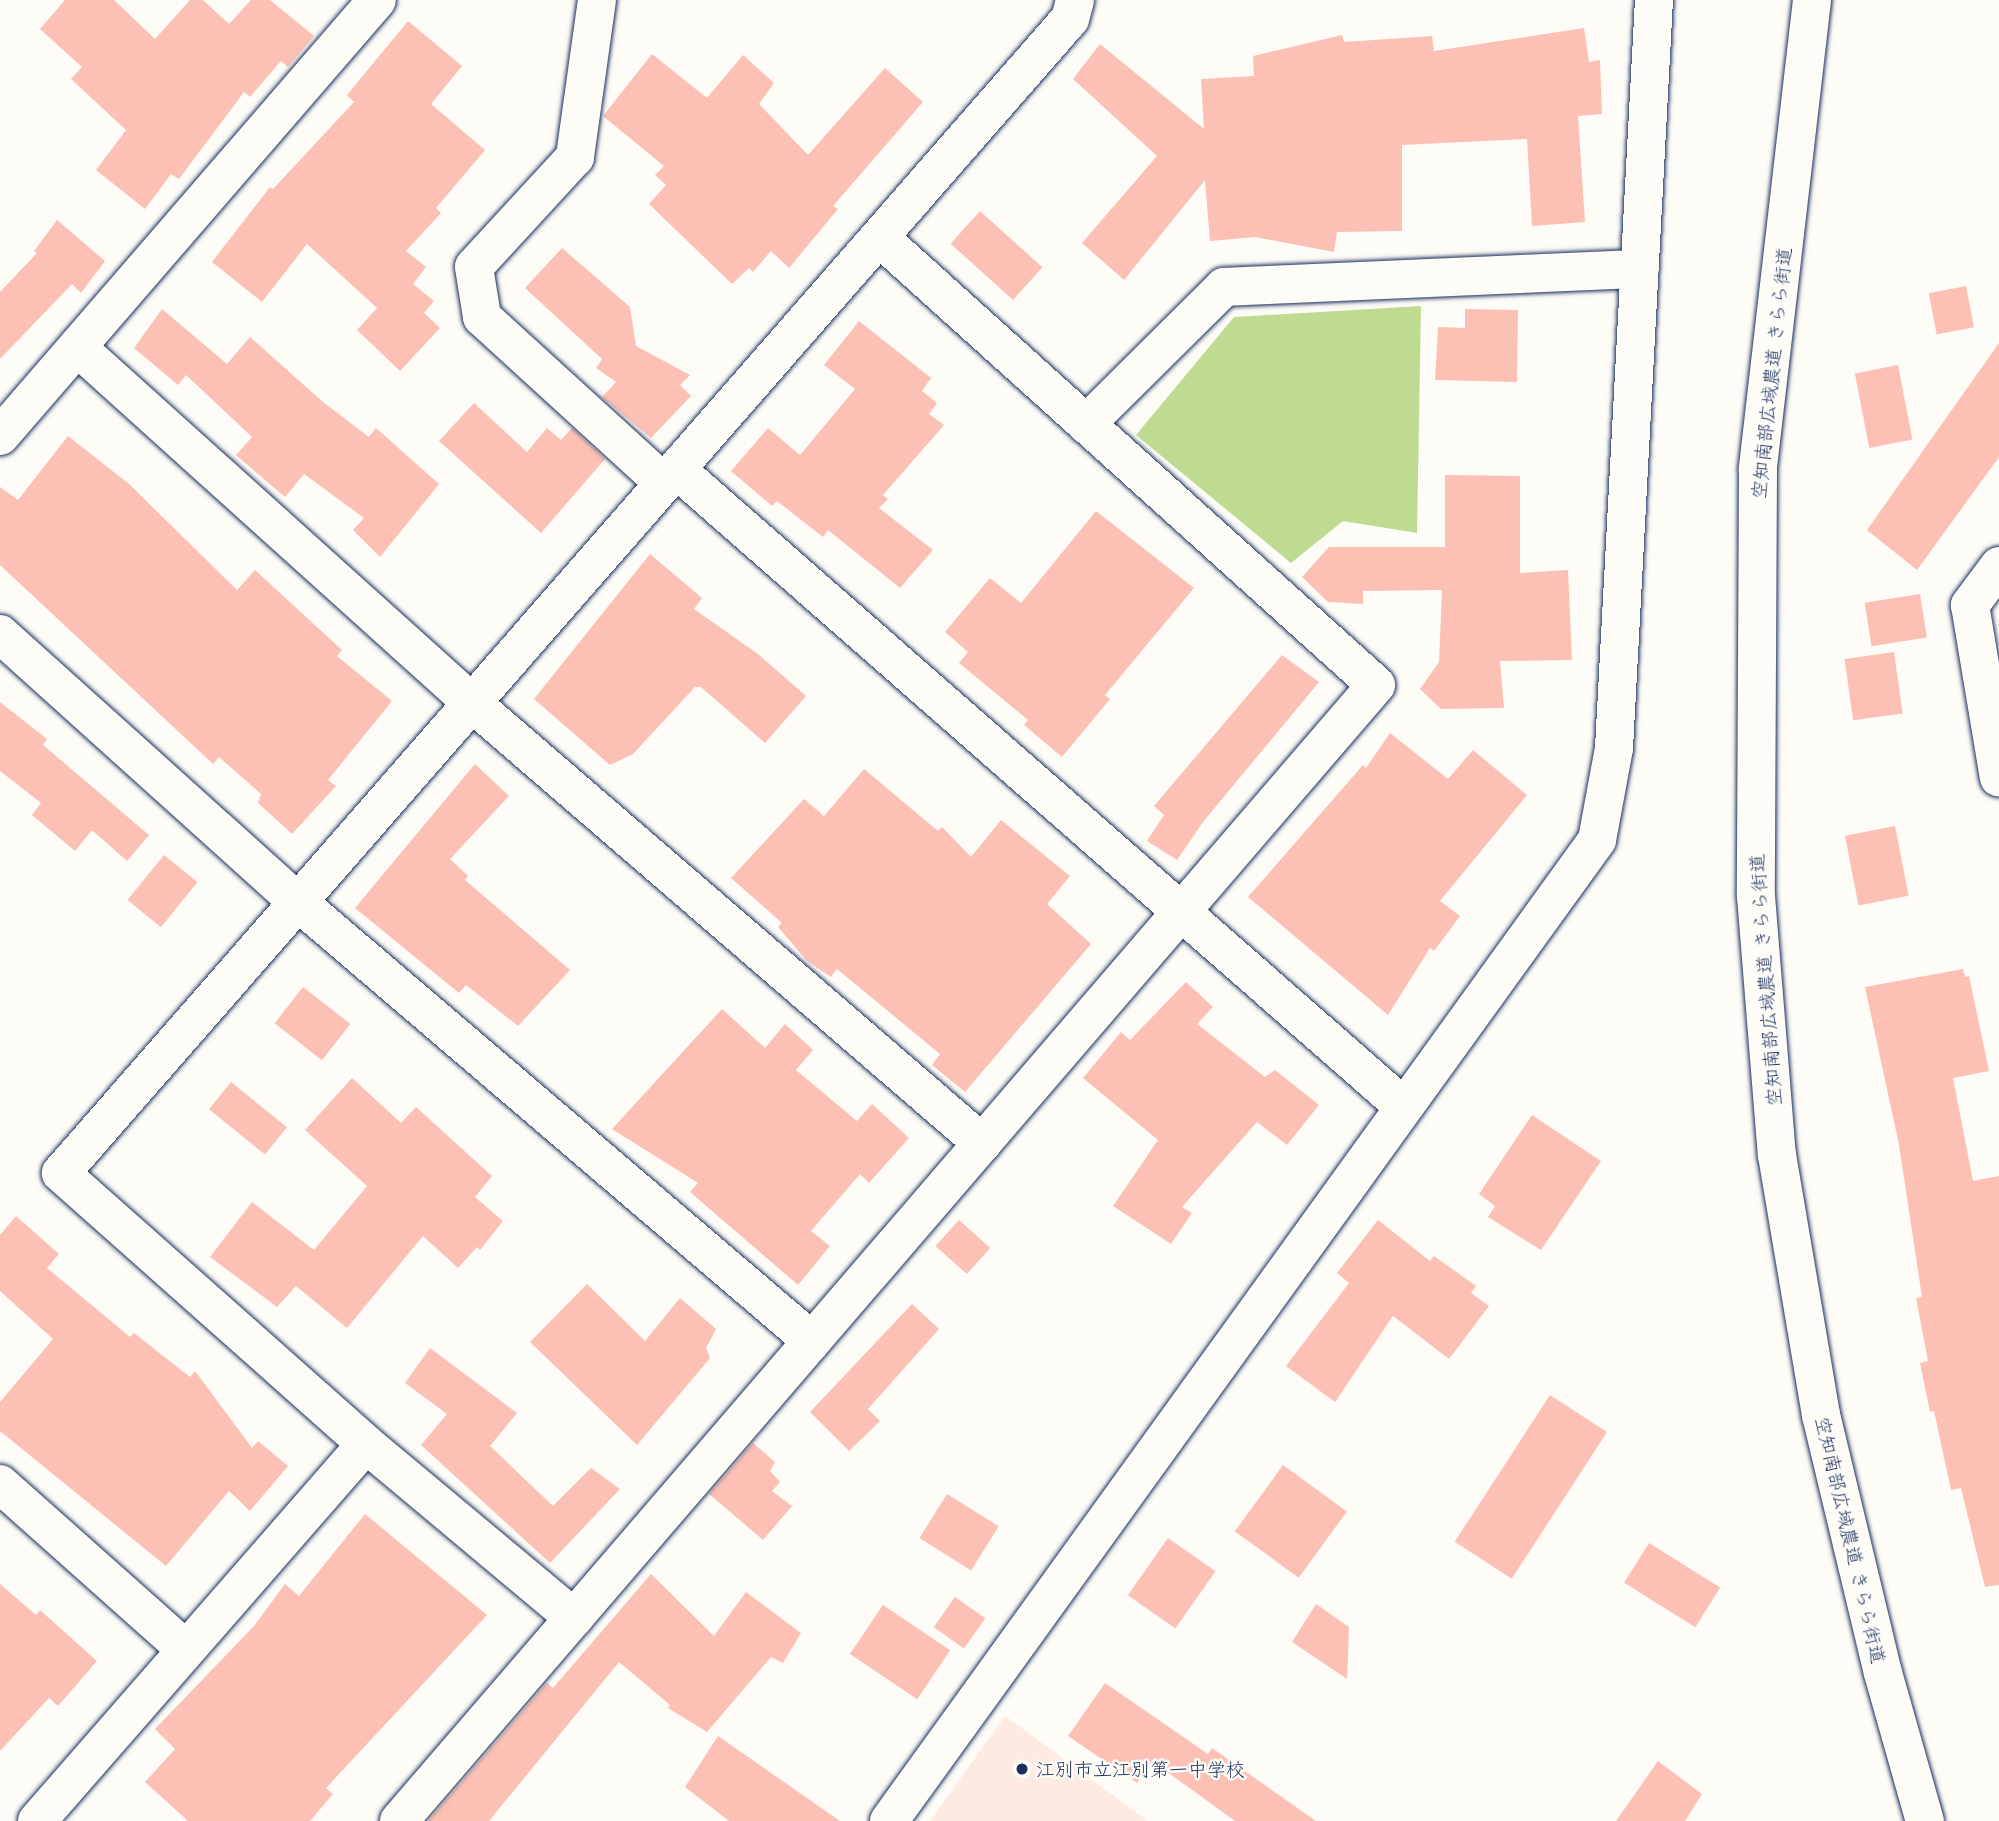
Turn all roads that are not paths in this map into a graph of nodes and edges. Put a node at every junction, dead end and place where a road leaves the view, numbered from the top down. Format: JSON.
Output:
{"nodes":[{"id":1,"x":377,"y":0,"type":"edge"},
{"id":2,"x":597,"y":0,"type":"edge"},
{"id":3,"x":1075,"y":0,"type":"edge"},
{"id":4,"x":1654,"y":0,"type":"edge"},
{"id":5,"x":1812,"y":0,"type":"edge"},
{"id":6,"x":879,"y":237,"type":"junction"},
{"id":7,"x":1640,"y":269,"type":"junction"},
{"id":8,"x":77,"y":347,"type":"junction"},
{"id":9,"x":1086,"y":424,"type":"junction"},
{"id":10,"x":0,"y":436,"type":"edge"},
{"id":11,"x":670,"y":476,"type":"junction"},
{"id":12,"x":1999,"y":566,"type":"edge"},
{"id":13,"x":0,"y":634,"type":"edge"},
{"id":14,"x":472,"y":703,"type":"junction"},
{"id":15,"x":1997,"y":755,"type":"edge"},
{"id":16,"x":298,"y":902,"type":"junction"},
{"id":17,"x":1180,"y":913,"type":"junction"},
{"id":18,"x":1404,"y":1107,"type":"junction"},
{"id":19,"x":982,"y":1143,"type":"junction"},
{"id":20,"x":812,"y":1341,"type":"junction"},
{"id":21,"x":366,"y":1444,"type":"junction"},
{"id":22,"x":0,"y":1484,"type":"edge"},
{"id":23,"x":574,"y":1618,"type":"junction"},
{"id":24,"x":186,"y":1650,"type":"junction"},
{"id":25,"x":37,"y":1821,"type":"edge"},
{"id":26,"x":399,"y":1821,"type":"edge"},
{"id":27,"x":889,"y":1821,"type":"edge"},
{"id":28,"x":1925,"y":1821,"type":"edge"}],
"edges":[{"from":1,"to":8,"type":"street"},
{"from":2,"to":11,"type":"street"},
{"from":3,"to":6,"type":"street"},
{"from":4,"to":7,"type":"street"},
{"from":5,"to":28,"type":"street","name":"空知南部広域農道 きらら街道"},
{"from":6,"to":9,"type":"street"},
{"from":6,"to":11,"type":"street"},
{"from":7,"to":9,"type":"street"},
{"from":7,"to":18,"type":"street"},
{"from":8,"to":10,"type":"street"},
{"from":8,"to":14,"type":"street"},
{"from":9,"to":17,"type":"street"},
{"from":11,"to":14,"type":"street"},
{"from":11,"to":17,"type":"street"},
{"from":12,"to":15,"type":"street"},
{"from":13,"to":16,"type":"street"},
{"from":14,"to":16,"type":"street"},
{"from":14,"to":19,"type":"street"},
{"from":16,"to":20,"type":"street"},
{"from":16,"to":21,"type":"street"},
{"from":17,"to":18,"type":"street"},
{"from":17,"to":19,"type":"street"},
{"from":18,"to":27,"type":"street"},
{"from":19,"to":20,"type":"street"},
{"from":20,"to":23,"type":"street"},
{"from":21,"to":23,"type":"street"},
{"from":21,"to":24,"type":"street"},
{"from":22,"to":24,"type":"street"},
{"from":23,"to":26,"type":"street"},
{"from":24,"to":25,"type":"street"}]}
